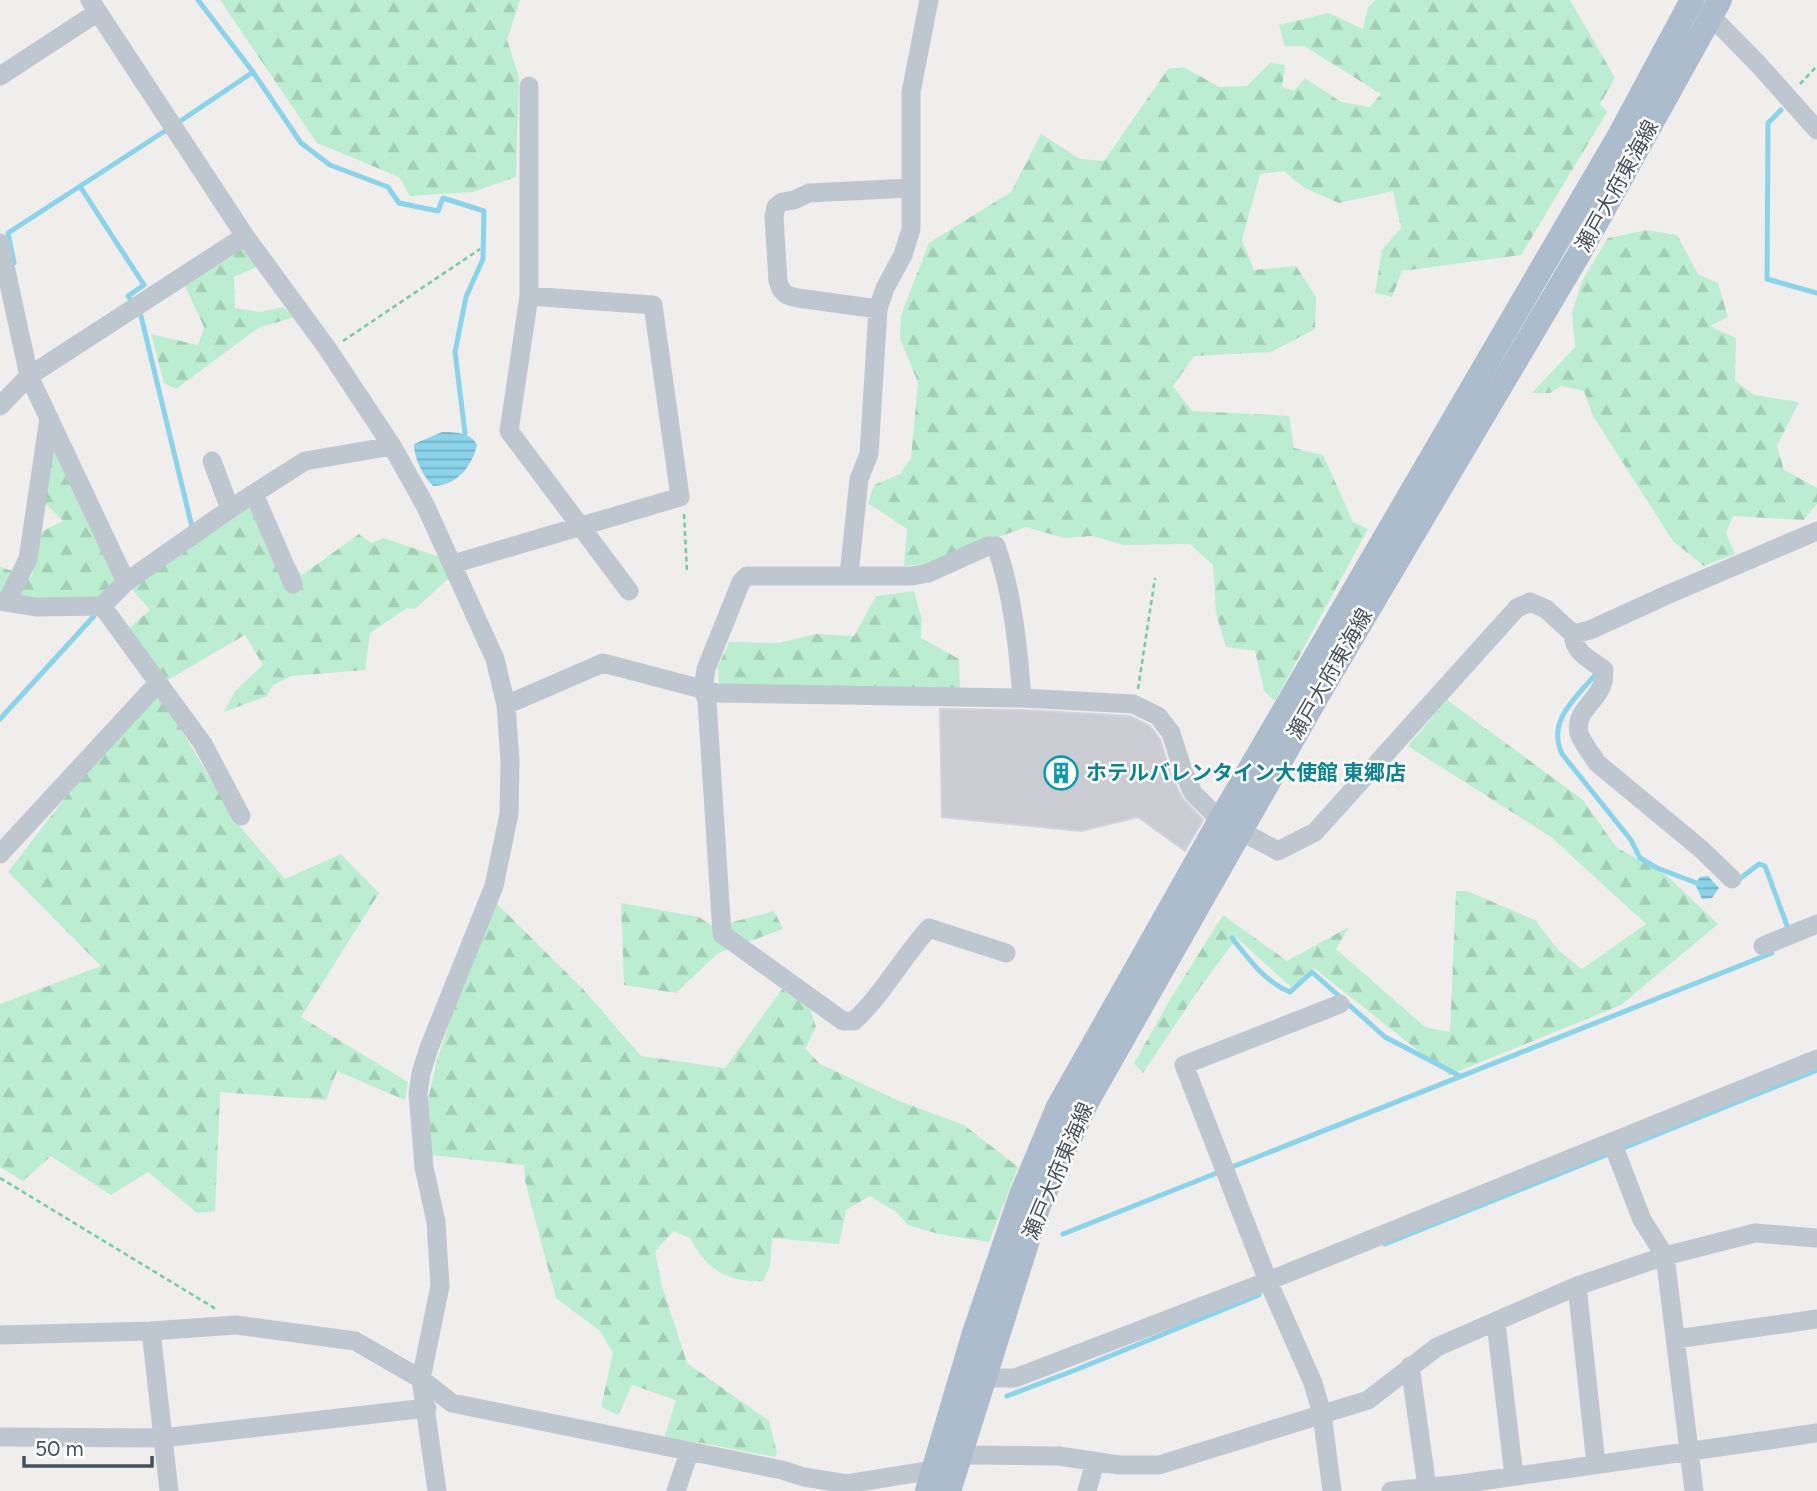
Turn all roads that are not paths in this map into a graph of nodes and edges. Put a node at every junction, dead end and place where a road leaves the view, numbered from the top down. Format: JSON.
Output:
{"nodes":[{"id":1,"x":929,"y":0,"type":"edge"},
{"id":2,"x":1705,"y":4,"type":"edge"},
{"id":3,"x":94,"y":6,"type":"edge"},
{"id":4,"x":0,"y":76,"type":"edge"},
{"id":5,"x":529,"y":86,"type":"dead end"},
{"id":6,"x":1817,"y":130,"type":"edge"},
{"id":7,"x":911,"y":188,"type":"junction"},
{"id":8,"x":245,"y":236,"type":"junction"},
{"id":9,"x":0,"y":243,"type":"edge"},
{"id":10,"x":529,"y":296,"type":"junction"},
{"id":11,"x":878,"y":309,"type":"junction"},
{"id":12,"x":29,"y":376,"type":"junction"},
{"id":13,"x":0,"y":406,"type":"edge"},
{"id":14,"x":49,"y":418,"type":"junction"},
{"id":15,"x":392,"y":446,"type":"junction"},
{"id":16,"x":212,"y":461,"type":"dead end"},
{"id":17,"x":254,"y":494,"type":"junction"},
{"id":18,"x":230,"y":509,"type":"junction"},
{"id":19,"x":579,"y":525,"type":"junction"},
{"id":20,"x":1817,"y":531,"type":"edge"},
{"id":21,"x":453,"y":564,"type":"junction"},
{"id":22,"x":849,"y":575,"type":"junction"},
{"id":23,"x":126,"y":582,"type":"junction"},
{"id":24,"x":293,"y":584,"type":"dead end"},
{"id":25,"x":629,"y":591,"type":"dead end"},
{"id":26,"x":4,"y":601,"type":"edge"},
{"id":27,"x":102,"y":606,"type":"junction"},
{"id":28,"x":1573,"y":634,"type":"junction"},
{"id":29,"x":158,"y":683,"type":"junction"},
{"id":30,"x":703,"y":690,"type":"junction"},
{"id":31,"x":1022,"y":698,"type":"junction"},
{"id":32,"x":506,"y":705,"type":"junction"},
{"id":33,"x":241,"y":816,"type":"dead end"},
{"id":34,"x":1229,"y":826,"type":"junction"},
{"id":35,"x":0,"y":854,"type":"edge"},
{"id":36,"x":1732,"y":879,"type":"dead end"},
{"id":37,"x":1817,"y":924,"type":"edge"},
{"id":38,"x":1763,"y":946,"type":"dead end"},
{"id":39,"x":1006,"y":953,"type":"dead end"},
{"id":40,"x":1340,"y":1004,"type":"dead end"},
{"id":41,"x":1817,"y":1059,"type":"edge"},
{"id":42,"x":1612,"y":1142,"type":"junction"},
{"id":43,"x":1817,"y":1238,"type":"edge"},
{"id":44,"x":1665,"y":1256,"type":"junction"},
{"id":45,"x":1268,"y":1280,"type":"junction"},
{"id":46,"x":1577,"y":1286,"type":"junction"},
{"id":47,"x":1817,"y":1319,"type":"edge"},
{"id":48,"x":1496,"y":1323,"type":"junction"},
{"id":49,"x":151,"y":1331,"type":"junction"},
{"id":50,"x":0,"y":1335,"type":"edge"},
{"id":51,"x":1676,"y":1339,"type":"junction"},
{"id":52,"x":1410,"y":1366,"type":"junction"},
{"id":53,"x":984,"y":1378,"type":"junction"},
{"id":54,"x":421,"y":1379,"type":"junction"},
{"id":55,"x":426,"y":1408,"type":"junction"},
{"id":56,"x":1322,"y":1414,"type":"junction"},
{"id":57,"x":1817,"y":1433,"type":"edge"},
{"id":58,"x":0,"y":1437,"type":"edge"},
{"id":59,"x":162,"y":1438,"type":"junction"},
{"id":60,"x":1689,"y":1451,"type":"junction"},
{"id":61,"x":689,"y":1453,"type":"junction"},
{"id":62,"x":961,"y":1455,"type":"junction"},
{"id":63,"x":1095,"y":1462,"type":"junction"},
{"id":64,"x":1596,"y":1464,"type":"junction"},
{"id":65,"x":1514,"y":1476,"type":"junction"},
{"id":66,"x":930,"y":1480,"type":"edge"},
{"id":67,"x":802,"y":1484,"type":"edge"},
{"id":68,"x":1427,"y":1487,"type":"junction"},
{"id":69,"x":1461,"y":1487,"type":"edge"},
{"id":70,"x":169,"y":1491,"type":"edge"},
{"id":71,"x":437,"y":1491,"type":"edge"},
{"id":72,"x":676,"y":1491,"type":"edge"},
{"id":73,"x":949,"y":1491,"type":"edge"},
{"id":74,"x":1087,"y":1491,"type":"edge"},
{"id":75,"x":1332,"y":1491,"type":"edge"},
{"id":76,"x":1391,"y":1491,"type":"edge"},
{"id":77,"x":1694,"y":1491,"type":"edge"}],
"edges":[{"from":1,"to":7,"type":"street"},
{"from":2,"to":6,"type":"street"},
{"from":2,"to":34,"type":"main road","name":"瀬戸大府東海線"},
{"from":3,"to":4,"type":"street"},
{"from":3,"to":8,"type":"street"},
{"from":5,"to":10,"type":"street"},
{"from":7,"to":11,"type":"street"},
{"from":7,"to":11,"type":"street"},
{"from":8,"to":12,"type":"street"},
{"from":8,"to":15,"type":"street"},
{"from":9,"to":12,"type":"street"},
{"from":10,"to":19,"type":"street"},
{"from":10,"to":19,"type":"street"},
{"from":11,"to":22,"type":"street"},
{"from":12,"to":13,"type":"street"},
{"from":12,"to":14,"type":"street"},
{"from":14,"to":23,"type":"street"},
{"from":14,"to":26,"type":"street"},
{"from":15,"to":17,"type":"street"},
{"from":15,"to":21,"type":"street"},
{"from":16,"to":18,"type":"street"},
{"from":17,"to":18,"type":"street"},
{"from":17,"to":24,"type":"street"},
{"from":18,"to":23,"type":"street"},
{"from":19,"to":21,"type":"street"},
{"from":19,"to":25,"type":"street"},
{"from":20,"to":28,"type":"street"},
{"from":21,"to":32,"type":"street"},
{"from":22,"to":30,"type":"street"},
{"from":22,"to":31,"type":"street"},
{"from":23,"to":27,"type":"street"},
{"from":26,"to":27,"type":"street"},
{"from":27,"to":29,"type":"street"},
{"from":28,"to":34,"type":"street"},
{"from":28,"to":36,"type":"street"},
{"from":29,"to":33,"type":"street"},
{"from":29,"to":35,"type":"street"},
{"from":30,"to":31,"type":"street"},
{"from":30,"to":32,"type":"street"},
{"from":30,"to":39,"type":"street"},
{"from":31,"to":34,"type":"street"},
{"from":32,"to":54,"type":"street"},
{"from":34,"to":53,"type":"main road","name":"瀬戸大府東海線"},
{"from":34,"to":66,"type":"main road","name":"瀬戸大府東海線"},
{"from":37,"to":38,"type":"street"},
{"from":40,"to":45,"type":"street"},
{"from":41,"to":42,"type":"street"},
{"from":42,"to":44,"type":"street"},
{"from":42,"to":45,"type":"street"},
{"from":43,"to":44,"type":"street"},
{"from":44,"to":46,"type":"street"},
{"from":44,"to":51,"type":"street"},
{"from":45,"to":53,"type":"street"},
{"from":45,"to":56,"type":"street"},
{"from":46,"to":48,"type":"street"},
{"from":46,"to":64,"type":"street"},
{"from":47,"to":51,"type":"street"},
{"from":48,"to":52,"type":"street"},
{"from":48,"to":65,"type":"street"},
{"from":49,"to":50,"type":"street"},
{"from":49,"to":54,"type":"street"},
{"from":49,"to":59,"type":"street"},
{"from":51,"to":60,"type":"street"},
{"from":52,"to":56,"type":"street"},
{"from":52,"to":68,"type":"street"},
{"from":53,"to":62,"type":"main road","name":"瀬戸大府東海線"},
{"from":54,"to":55,"type":"street"},
{"from":54,"to":61,"type":"street"},
{"from":55,"to":59,"type":"street"},
{"from":55,"to":71,"type":"street"},
{"from":56,"to":63,"type":"street"},
{"from":56,"to":75,"type":"street"},
{"from":57,"to":60,"type":"street"},
{"from":58,"to":59,"type":"street"},
{"from":59,"to":70,"type":"street"},
{"from":60,"to":64,"type":"street"},
{"from":60,"to":77,"type":"street"},
{"from":61,"to":67,"type":"street"},
{"from":61,"to":72,"type":"street"},
{"from":62,"to":63,"type":"street"},
{"from":62,"to":73,"type":"main road","name":"瀬戸大府東海線"},
{"from":63,"to":74,"type":"street"},
{"from":64,"to":65,"type":"street"},
{"from":65,"to":69,"type":"street"},
{"from":66,"to":67,"type":"street"},
{"from":68,"to":69,"type":"street"},
{"from":68,"to":76,"type":"street"}]}
